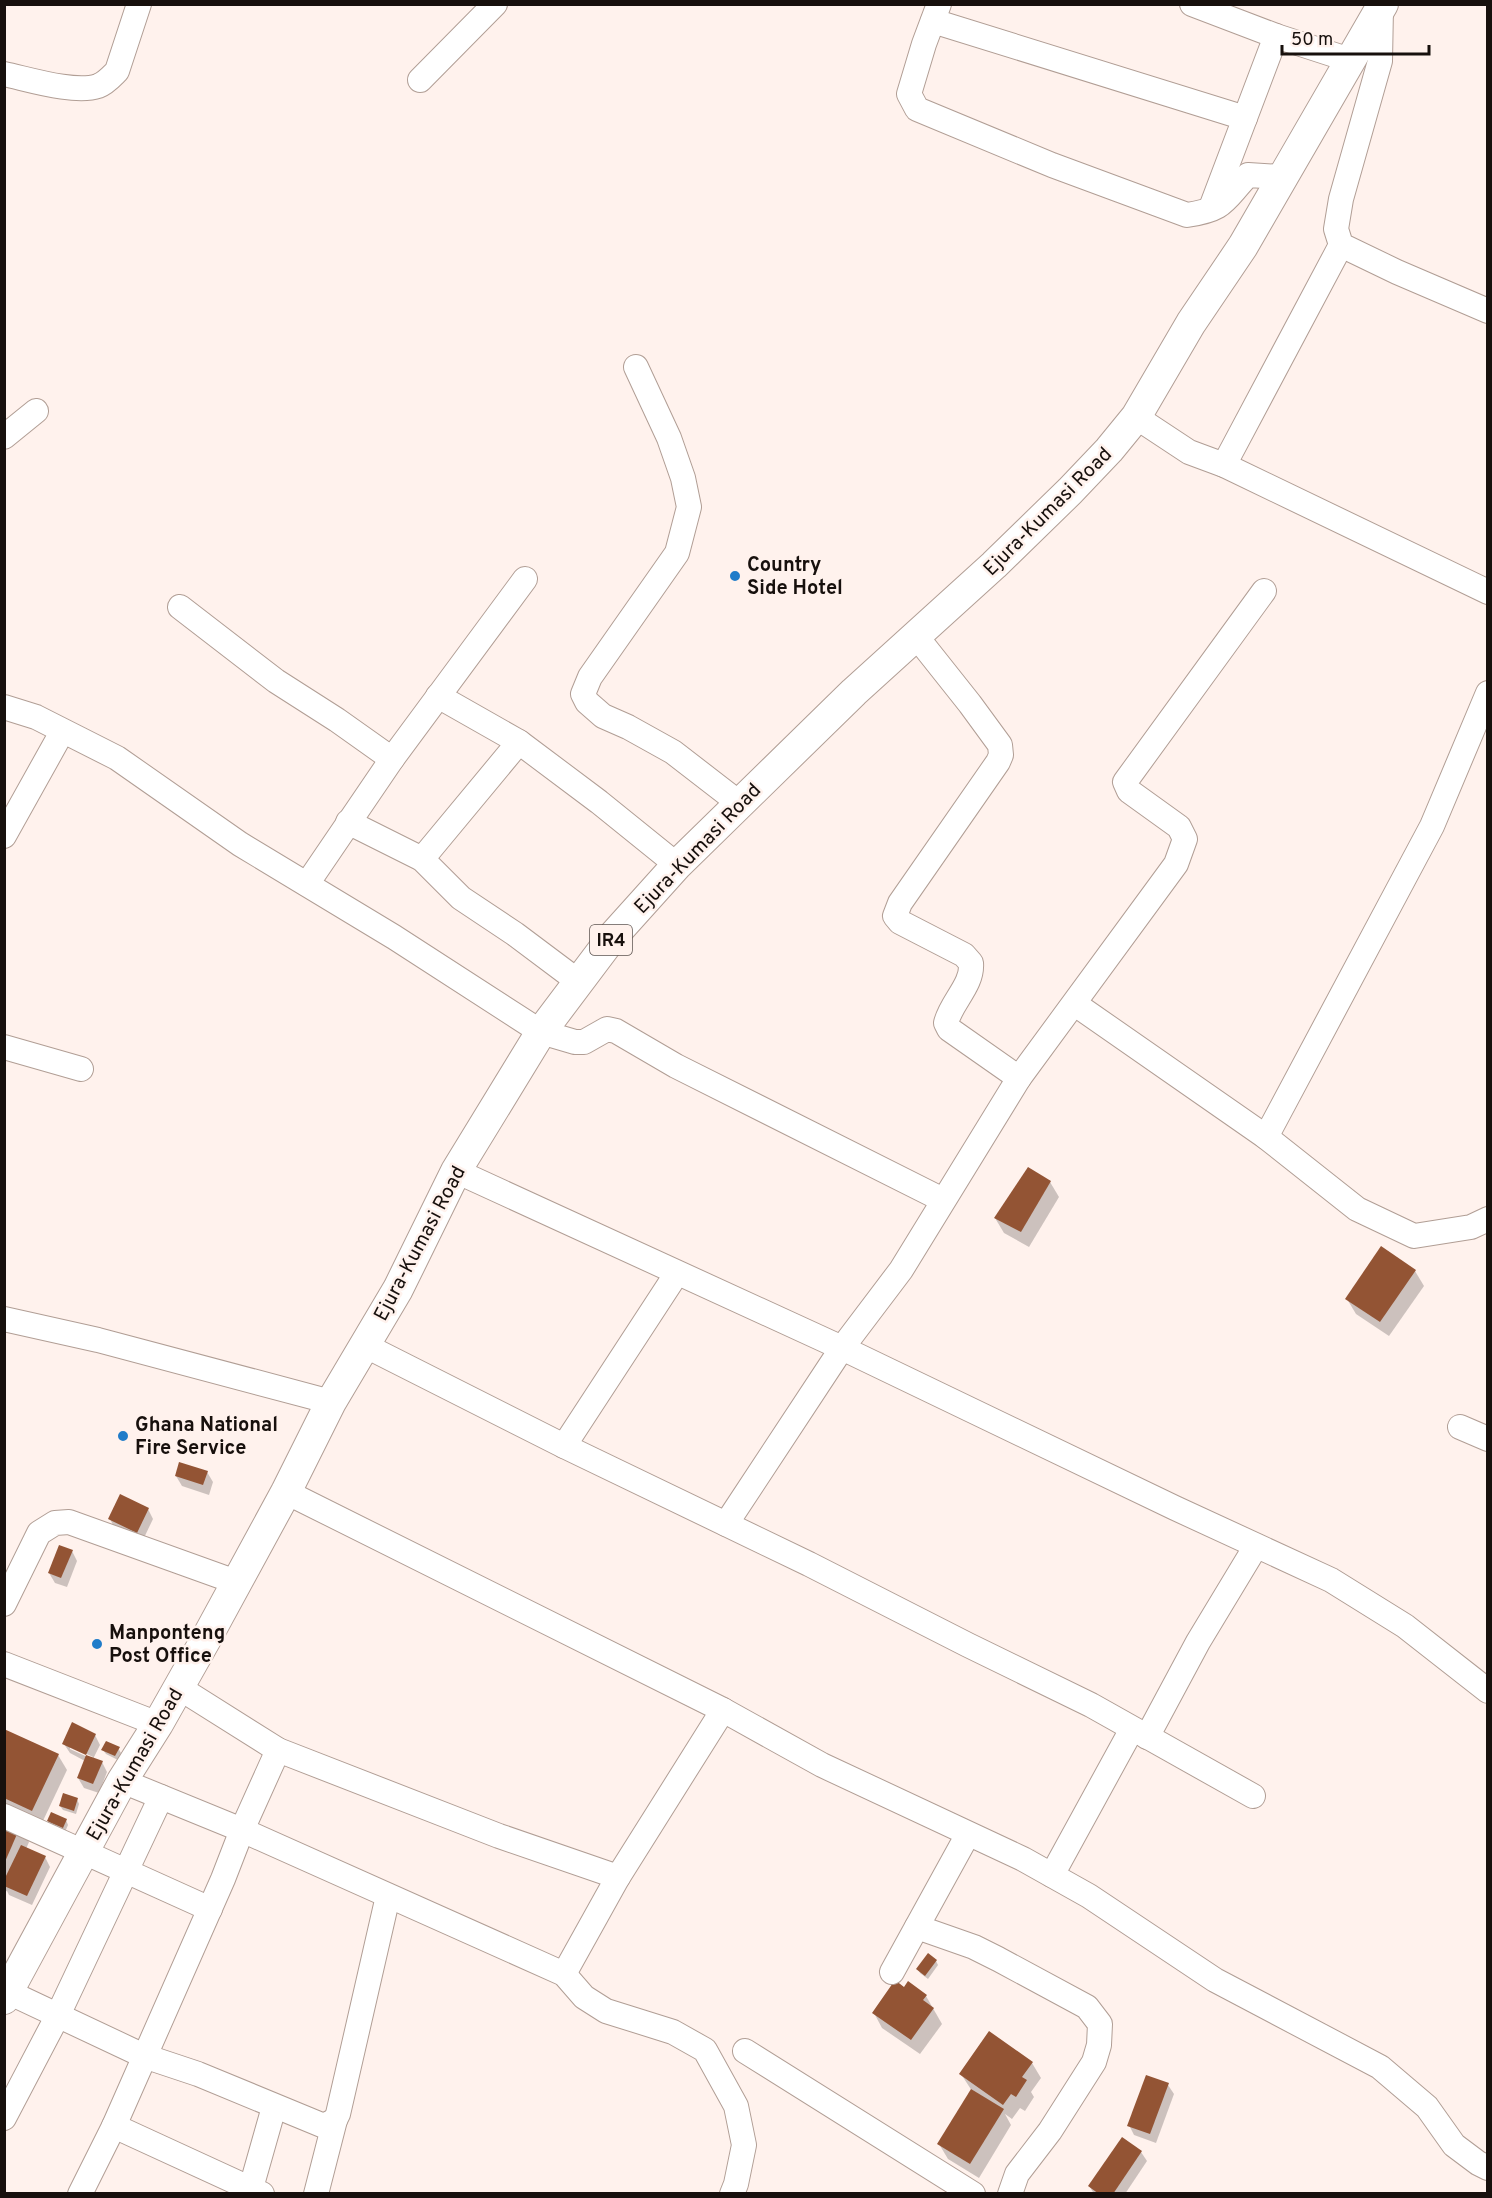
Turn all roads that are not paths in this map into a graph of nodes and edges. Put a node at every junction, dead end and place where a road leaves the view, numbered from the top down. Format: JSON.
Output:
{"nodes":[{"id":1,"x":139,"y":4,"type":"edge"},
{"id":2,"x":495,"y":4,"type":"edge"},
{"id":3,"x":1192,"y":4,"type":"edge"},
{"id":4,"x":1382,"y":6,"type":"edge"},
{"id":5,"x":936,"y":13,"type":"edge"},
{"id":6,"x":1276,"y":36,"type":"junction"},
{"id":7,"x":1350,"y":60,"type":"junction"},
{"id":8,"x":4,"y":74,"type":"edge"},
{"id":9,"x":420,"y":80,"type":"dead end"},
{"id":10,"x":1245,"y":118,"type":"junction"},
{"id":11,"x":1281,"y":177,"type":"junction"},
{"id":12,"x":1210,"y":212,"type":"junction"},
{"id":13,"x":1341,"y":245,"type":"junction"},
{"id":14,"x":1488,"y":311,"type":"edge"},
{"id":15,"x":636,"y":367,"type":"dead end"},
{"id":16,"x":36,"y":411,"type":"dead end"},
{"id":17,"x":1136,"y":417,"type":"junction"},
{"id":18,"x":4,"y":436,"type":"edge"},
{"id":19,"x":1224,"y":465,"type":"junction"},
{"id":20,"x":525,"y":579,"type":"dead end"},
{"id":21,"x":1264,"y":591,"type":"dead end"},
{"id":22,"x":1488,"y":592,"type":"edge"},
{"id":23,"x":180,"y":607,"type":"dead end"},
{"id":24,"x":916,"y":636,"type":"junction"},
{"id":25,"x":1488,"y":693,"type":"edge"},
{"id":26,"x":438,"y":696,"type":"junction"},
{"id":27,"x":4,"y":707,"type":"edge"},
{"id":28,"x":62,"y":732,"type":"junction"},
{"id":29,"x":519,"y":742,"type":"junction"},
{"id":30,"x":392,"y":759,"type":"junction"},
{"id":31,"x":739,"y":803,"type":"junction"},
{"id":32,"x":348,"y":822,"type":"junction"},
{"id":33,"x":4,"y":836,"type":"edge"},
{"id":34,"x":422,"y":859,"type":"junction"},
{"id":35,"x":677,"y":865,"type":"junction"},
{"id":36,"x":307,"y":884,"type":"junction"},
{"id":37,"x":579,"y":982,"type":"junction"},
{"id":38,"x":1075,"y":1004,"type":"junction"},
{"id":39,"x":541,"y":1032,"type":"junction"},
{"id":40,"x":4,"y":1047,"type":"edge"},
{"id":41,"x":81,"y":1069,"type":"dead end"},
{"id":42,"x":1019,"y":1078,"type":"junction"},
{"id":43,"x":1266,"y":1137,"type":"junction"},
{"id":44,"x":456,"y":1171,"type":"junction"},
{"id":45,"x":943,"y":1200,"type":"junction"},
{"id":46,"x":1488,"y":1219,"type":"edge"},
{"id":47,"x":677,"y":1273,"type":"junction"},
{"id":48,"x":4,"y":1319,"type":"edge"},
{"id":49,"x":364,"y":1345,"type":"junction"},
{"id":50,"x":842,"y":1348,"type":"junction"},
{"id":51,"x":332,"y":1402,"type":"junction"},
{"id":52,"x":1460,"y":1427,"type":"dead end"},
{"id":53,"x":1488,"y":1439,"type":"edge"},
{"id":54,"x":564,"y":1446,"type":"junction"},
{"id":55,"x":286,"y":1491,"type":"junction"},
{"id":56,"x":726,"y":1524,"type":"junction"},
{"id":57,"x":1256,"y":1545,"type":"junction"},
{"id":58,"x":236,"y":1582,"type":"junction"},
{"id":59,"x":4,"y":1604,"type":"edge"},
{"id":60,"x":4,"y":1664,"type":"edge"},
{"id":61,"x":178,"y":1687,"type":"junction"},
{"id":62,"x":1488,"y":1691,"type":"edge"},
{"id":63,"x":723,"y":1710,"type":"junction"},
{"id":64,"x":158,"y":1724,"type":"junction"},
{"id":65,"x":1140,"y":1733,"type":"junction"},
{"id":66,"x":278,"y":1750,"type":"junction"},
{"id":67,"x":122,"y":1781,"type":"junction"},
{"id":68,"x":1253,"y":1796,"type":"dead end"},
{"id":69,"x":161,"y":1797,"type":"junction"},
{"id":70,"x":4,"y":1816,"type":"edge"},
{"id":71,"x":242,"y":1830,"type":"junction"},
{"id":72,"x":968,"y":1834,"type":"junction"},
{"id":73,"x":84,"y":1853,"type":"junction"},
{"id":74,"x":125,"y":1871,"type":"junction"},
{"id":75,"x":1052,"y":1875,"type":"junction"},
{"id":76,"x":618,"y":1877,"type":"junction"},
{"id":77,"x":388,"y":1896,"type":"junction"},
{"id":78,"x":210,"y":1908,"type":"junction"},
{"id":79,"x":917,"y":1927,"type":"junction"},
{"id":80,"x":892,"y":1972,"type":"dead end"},
{"id":81,"x":564,"y":1974,"type":"junction"},
{"id":82,"x":6,"y":1994,"type":"edge"},
{"id":83,"x":58,"y":2015,"type":"junction"},
{"id":84,"x":745,"y":2050,"type":"dead end"},
{"id":85,"x":144,"y":2056,"type":"junction"},
{"id":86,"x":274,"y":2107,"type":"junction"},
{"id":87,"x":4,"y":2118,"type":"edge"},
{"id":88,"x":335,"y":2120,"type":"junction"},
{"id":89,"x":114,"y":2126,"type":"junction"},
{"id":90,"x":1488,"y":2168,"type":"edge"},
{"id":91,"x":257,"y":2191,"type":"edge"},
{"id":92,"x":80,"y":2193,"type":"edge"},
{"id":93,"x":316,"y":2193,"type":"edge"},
{"id":94,"x":732,"y":2193,"type":"edge"},
{"id":95,"x":973,"y":2193,"type":"edge"},
{"id":96,"x":1010,"y":2193,"type":"edge"}],
"edges":[{"from":1,"to":8,"type":"street"},
{"from":2,"to":9,"type":"street"},
{"from":3,"to":6,"type":"street"},
{"from":4,"to":7,"type":"main road","name":"Ejura-Kumasi Road","number":"IR4"},
{"from":4,"to":13,"type":"street"},
{"from":5,"to":10,"type":"street"},
{"from":5,"to":12,"type":"street"},
{"from":6,"to":7,"type":"street"},
{"from":6,"to":10,"type":"street"},
{"from":7,"to":11,"type":"main road","name":"Ejura-Kumasi Road","number":"IR4"},
{"from":10,"to":12,"type":"street"},
{"from":11,"to":12,"type":"street"},
{"from":11,"to":17,"type":"main road","name":"Ejura-Kumasi Road","number":"IR4"},
{"from":13,"to":14,"type":"street"},
{"from":13,"to":19,"type":"street"},
{"from":15,"to":31,"type":"street"},
{"from":16,"to":18,"type":"street"},
{"from":17,"to":19,"type":"street"},
{"from":17,"to":24,"type":"main road","name":"Ejura-Kumasi Road","number":"IR4"},
{"from":19,"to":22,"type":"street"},
{"from":20,"to":26,"type":"street"},
{"from":21,"to":38,"type":"street"},
{"from":23,"to":30,"type":"street"},
{"from":24,"to":31,"type":"main road","name":"Ejura-Kumasi Road","number":"IR4"},
{"from":24,"to":42,"type":"street"},
{"from":25,"to":43,"type":"street"},
{"from":26,"to":29,"type":"street"},
{"from":26,"to":30,"type":"street"},
{"from":27,"to":28,"type":"street"},
{"from":28,"to":33,"type":"street"},
{"from":28,"to":36,"type":"street"},
{"from":29,"to":34,"type":"street"},
{"from":29,"to":35,"type":"street"},
{"from":30,"to":32,"type":"street"},
{"from":31,"to":35,"type":"main road","name":"Ejura-Kumasi Road","number":"IR4"},
{"from":32,"to":34,"type":"street"},
{"from":32,"to":36,"type":"street"},
{"from":34,"to":37,"type":"street"},
{"from":35,"to":37,"type":"main road","name":"Ejura-Kumasi Road","number":"IR4"},
{"from":36,"to":39,"type":"street"},
{"from":37,"to":39,"type":"main road","name":"Ejura-Kumasi Road","number":"IR4"},
{"from":38,"to":42,"type":"street"},
{"from":38,"to":43,"type":"street"},
{"from":39,"to":44,"type":"main road","name":"Ejura-Kumasi Road","number":"IR4"},
{"from":39,"to":45,"type":"street"},
{"from":40,"to":41,"type":"street"},
{"from":42,"to":45,"type":"street"},
{"from":43,"to":46,"type":"street"},
{"from":44,"to":47,"type":"street"},
{"from":44,"to":49,"type":"main road","name":"Ejura-Kumasi Road","number":"IR4"},
{"from":45,"to":50,"type":"street"},
{"from":47,"to":50,"type":"street"},
{"from":47,"to":54,"type":"street"},
{"from":48,"to":51,"type":"street"},
{"from":49,"to":51,"type":"main road","name":"Ejura-Kumasi Road","number":"IR4"},
{"from":49,"to":54,"type":"street"},
{"from":50,"to":56,"type":"street"},
{"from":50,"to":57,"type":"street"},
{"from":51,"to":55,"type":"main road","name":"Ejura-Kumasi Road","number":"IR4"},
{"from":52,"to":53,"type":"street"},
{"from":54,"to":56,"type":"street"},
{"from":55,"to":58,"type":"main road","name":"Ejura-Kumasi Road","number":"IR4"},
{"from":55,"to":63,"type":"street"},
{"from":56,"to":65,"type":"street"},
{"from":57,"to":62,"type":"street"},
{"from":57,"to":65,"type":"street"},
{"from":58,"to":59,"type":"street"},
{"from":58,"to":61,"type":"main road","name":"Ejura-Kumasi Road","number":"IR4"},
{"from":60,"to":64,"type":"street"},
{"from":61,"to":64,"type":"main road","name":"Ejura-Kumasi Road","number":"IR4"},
{"from":61,"to":66,"type":"street"},
{"from":63,"to":72,"type":"street"},
{"from":63,"to":76,"type":"street"},
{"from":64,"to":67,"type":"main road","name":"Ejura-Kumasi Road","number":"IR4"},
{"from":65,"to":68,"type":"street"},
{"from":65,"to":75,"type":"street"},
{"from":66,"to":71,"type":"street"},
{"from":66,"to":76,"type":"street"},
{"from":67,"to":69,"type":"street"},
{"from":67,"to":73,"type":"main road","name":"Ejura-Kumasi Road","number":"IR4"},
{"from":69,"to":71,"type":"street"},
{"from":69,"to":74,"type":"street"},
{"from":70,"to":73,"type":"street"},
{"from":71,"to":77,"type":"street"},
{"from":71,"to":78,"type":"street"},
{"from":72,"to":75,"type":"street"},
{"from":72,"to":79,"type":"street"},
{"from":73,"to":74,"type":"street"},
{"from":73,"to":82,"type":"main road","name":"Ejura-Kumasi Road","number":"IR4"},
{"from":74,"to":78,"type":"street"},
{"from":74,"to":83,"type":"street"},
{"from":75,"to":90,"type":"street"},
{"from":76,"to":81,"type":"street"},
{"from":77,"to":81,"type":"street"},
{"from":77,"to":88,"type":"street"},
{"from":78,"to":85,"type":"street"},
{"from":79,"to":80,"type":"street"},
{"from":79,"to":96,"type":"street"},
{"from":81,"to":94,"type":"street"},
{"from":82,"to":83,"type":"street"},
{"from":83,"to":85,"type":"street"},
{"from":83,"to":87,"type":"street"},
{"from":84,"to":95,"type":"street"},
{"from":85,"to":86,"type":"street"},
{"from":85,"to":89,"type":"street"},
{"from":86,"to":88,"type":"street"},
{"from":86,"to":91,"type":"street"},
{"from":88,"to":93,"type":"street"},
{"from":89,"to":91,"type":"street"},
{"from":89,"to":92,"type":"street"}]}
